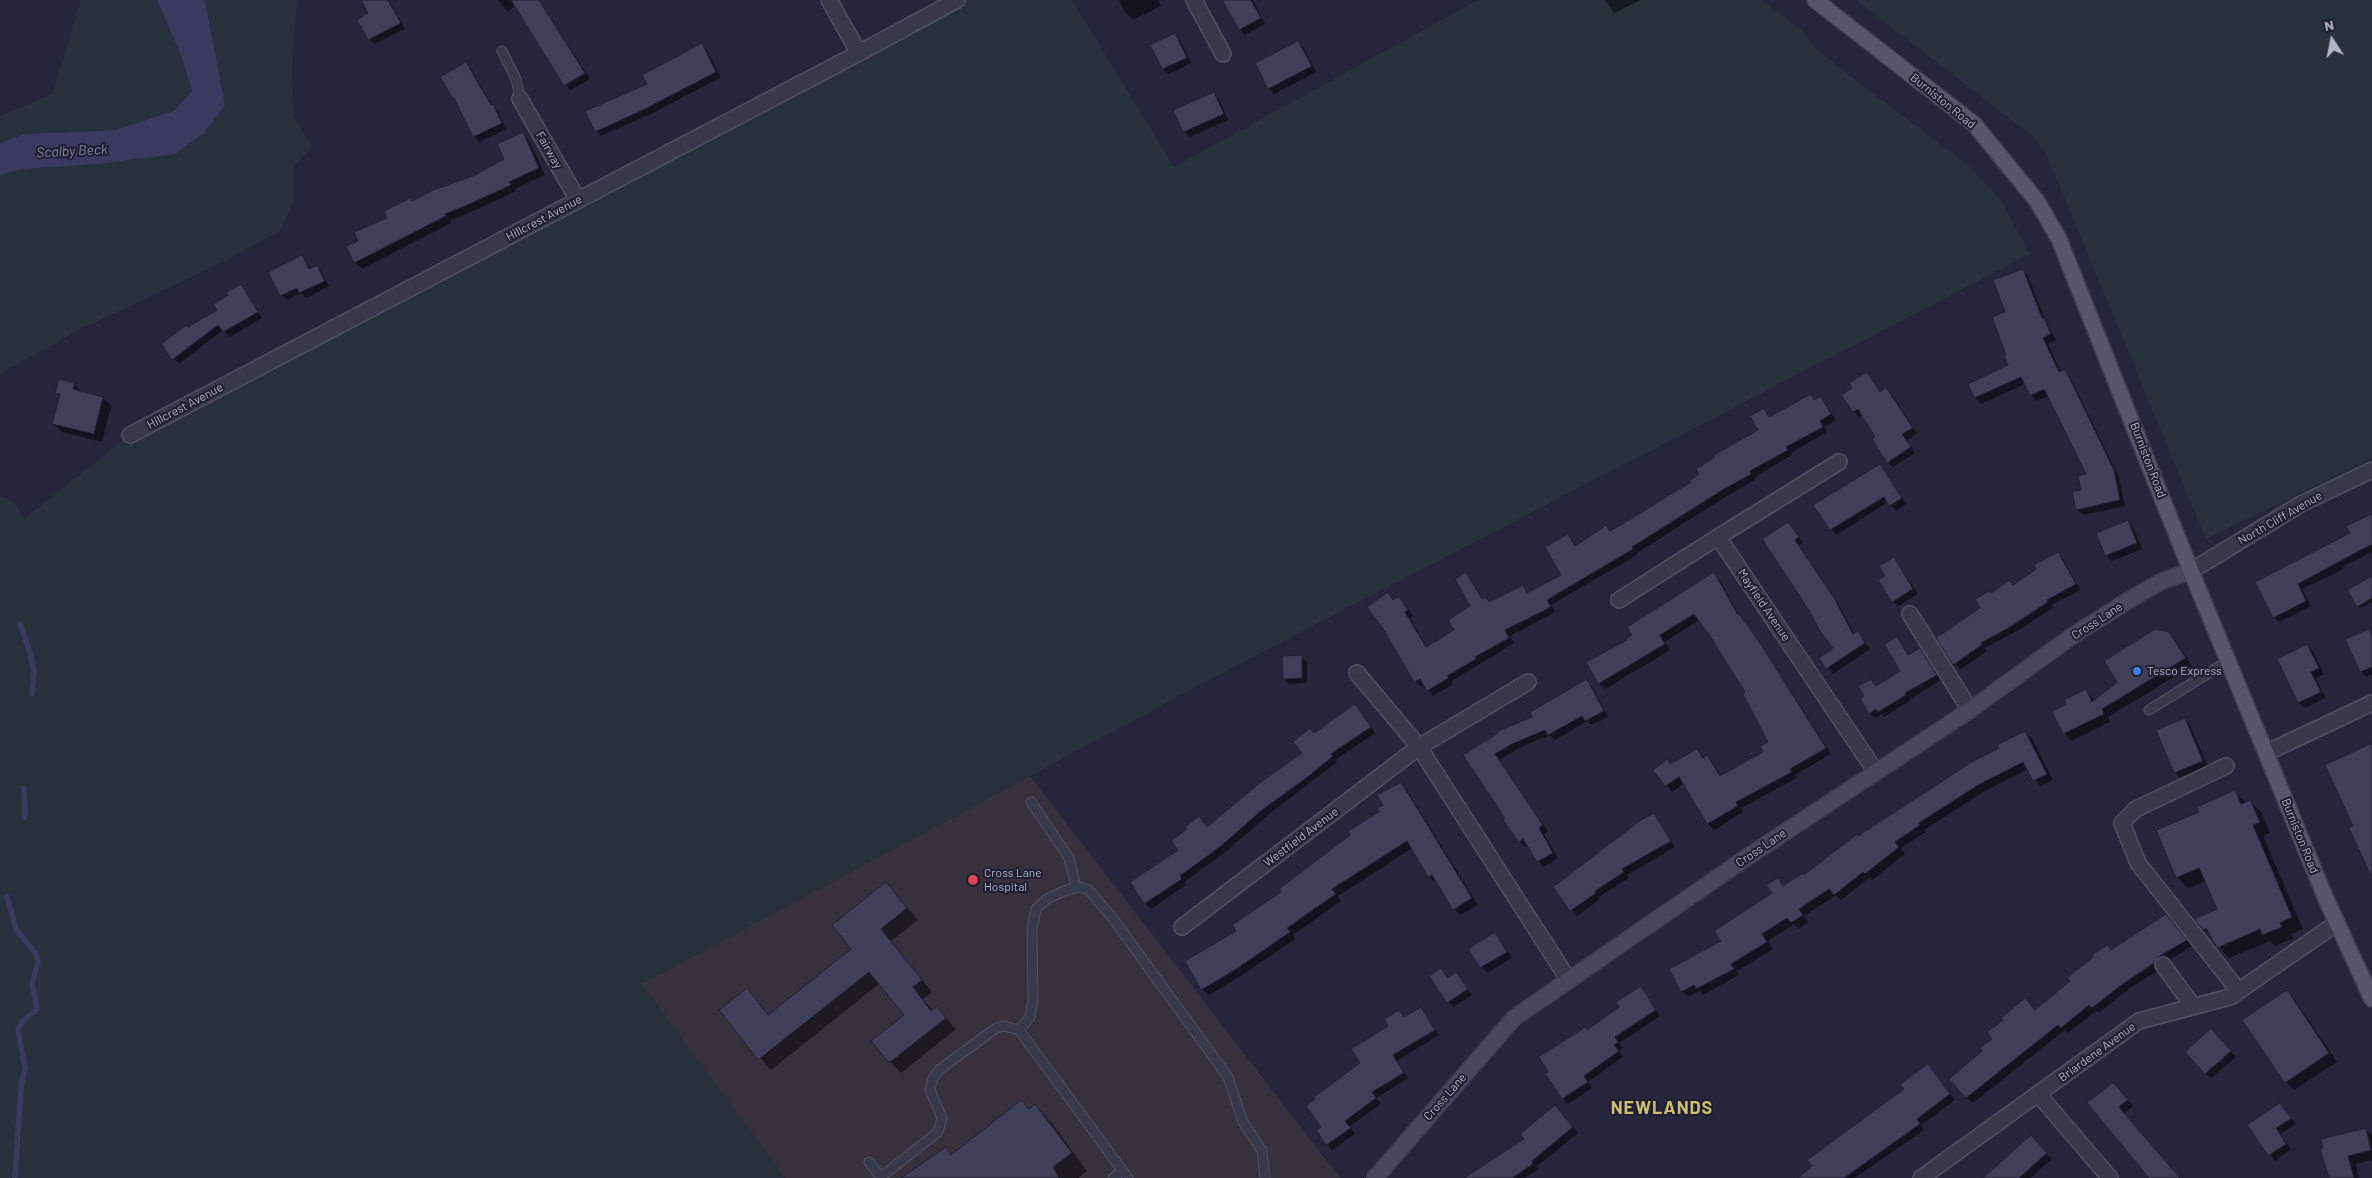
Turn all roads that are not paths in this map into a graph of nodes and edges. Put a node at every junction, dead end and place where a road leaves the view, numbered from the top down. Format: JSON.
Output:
{"nodes":[{"id":1,"x":829,"y":0,"type":"edge"},
{"id":2,"x":957,"y":0,"type":"edge"},
{"id":3,"x":1194,"y":0,"type":"edge"},
{"id":4,"x":1816,"y":0,"type":"edge"},
{"id":5,"x":502,"y":51,"type":"dead end"},
{"id":6,"x":859,"y":53,"type":"junction"},
{"id":7,"x":1223,"y":54,"type":"dead end"},
{"id":8,"x":520,"y":99,"type":"joint"},
{"id":9,"x":578,"y":200,"type":"junction"},
{"id":10,"x":130,"y":435,"type":"dead end"},
{"id":11,"x":1839,"y":462,"type":"dead end"},
{"id":12,"x":2372,"y":470,"type":"edge"},
{"id":13,"x":1718,"y":537,"type":"junction"},
{"id":14,"x":2191,"y":571,"type":"junction"},
{"id":15,"x":1619,"y":600,"type":"dead end"},
{"id":16,"x":1910,"y":614,"type":"dead end"},
{"id":17,"x":2228,"y":661,"type":"junction"},
{"id":18,"x":1357,"y":673,"type":"dead end"},
{"id":19,"x":1528,"y":682,"type":"dead end"},
{"id":20,"x":2372,"y":703,"type":"edge"},
{"id":21,"x":1970,"y":710,"type":"junction"},
{"id":22,"x":2149,"y":710,"type":"dead end"},
{"id":23,"x":1419,"y":746,"type":"junction"},
{"id":24,"x":2266,"y":753,"type":"junction"},
{"id":25,"x":2226,"y":766,"type":"dead end"},
{"id":26,"x":1876,"y":772,"type":"junction"},
{"id":27,"x":1031,"y":802,"type":"dead end"},
{"id":28,"x":1076,"y":887,"type":"junction"},
{"id":29,"x":2337,"y":923,"type":"junction"},
{"id":30,"x":1182,"y":927,"type":"dead end"},
{"id":31,"x":2163,"y":965,"type":"dead end"},
{"id":32,"x":1568,"y":979,"type":"junction"},
{"id":33,"x":2238,"y":990,"type":"junction"},
{"id":34,"x":2372,"y":999,"type":"edge"},
{"id":35,"x":2193,"y":1006,"type":"junction"},
{"id":36,"x":1018,"y":1030,"type":"junction"},
{"id":37,"x":2038,"y":1094,"type":"junction"},
{"id":38,"x":869,"y":1162,"type":"dead end"},
{"id":39,"x":1125,"y":1174,"type":"edge"},
{"id":40,"x":881,"y":1178,"type":"edge"},
{"id":41,"x":1113,"y":1178,"type":"edge"},
{"id":42,"x":1265,"y":1178,"type":"edge"},
{"id":43,"x":1375,"y":1178,"type":"edge"},
{"id":44,"x":1921,"y":1178,"type":"edge"},
{"id":45,"x":2110,"y":1178,"type":"edge"}],
"edges":[{"from":1,"to":6,"type":"street"},
{"from":2,"to":6,"type":"street","name":"Hillcrest Avenue"},
{"from":3,"to":7,"type":"street"},
{"from":4,"to":14,"type":"main road","name":"Burniston Road"},
{"from":5,"to":8,"type":"lane"},
{"from":6,"to":9,"type":"street","name":"Hillcrest Avenue"},
{"from":8,"to":9,"type":"street","name":"Fairway"},
{"from":9,"to":10,"type":"street","name":"Hillcrest Avenue"},
{"from":11,"to":13,"type":"street"},
{"from":12,"to":14,"type":"street","name":"North Cliff Avenue"},
{"from":13,"to":15,"type":"street"},
{"from":13,"to":26,"type":"street","name":"Mayfield Avenue"},
{"from":14,"to":17,"type":"main road","name":"Burniston Road"},
{"from":14,"to":21,"type":"street","name":"Cross Lane"},
{"from":16,"to":21,"type":"street"},
{"from":17,"to":22,"type":"lane"},
{"from":17,"to":24,"type":"main road","name":"Burniston Road"},
{"from":18,"to":23,"type":"street"},
{"from":19,"to":23,"type":"street","name":"Westfield Avenue"},
{"from":20,"to":24,"type":"street"},
{"from":21,"to":26,"type":"street","name":"Cross Lane"},
{"from":23,"to":30,"type":"street","name":"Westfield Avenue"},
{"from":23,"to":32,"type":"street"},
{"from":24,"to":29,"type":"main road","name":"Burniston Road"},
{"from":25,"to":33,"type":"street"},
{"from":26,"to":32,"type":"street","name":"Cross Lane"},
{"from":27,"to":28,"type":"lane"},
{"from":28,"to":36,"type":"lane"},
{"from":28,"to":42,"type":"lane"},
{"from":29,"to":33,"type":"street","name":"Briardene Avenue"},
{"from":29,"to":34,"type":"main road","name":"Burniston Road"},
{"from":31,"to":35,"type":"street"},
{"from":32,"to":43,"type":"street","name":"Cross Lane"},
{"from":33,"to":35,"type":"street","name":"Briardene Avenue"},
{"from":35,"to":37,"type":"street","name":"Briardene Avenue"},
{"from":36,"to":39,"type":"lane"},
{"from":36,"to":40,"type":"lane"},
{"from":37,"to":44,"type":"street","name":"Briardene Avenue"},
{"from":37,"to":45,"type":"street"},
{"from":38,"to":40,"type":"lane"},
{"from":39,"to":41,"type":"lane"}]}
